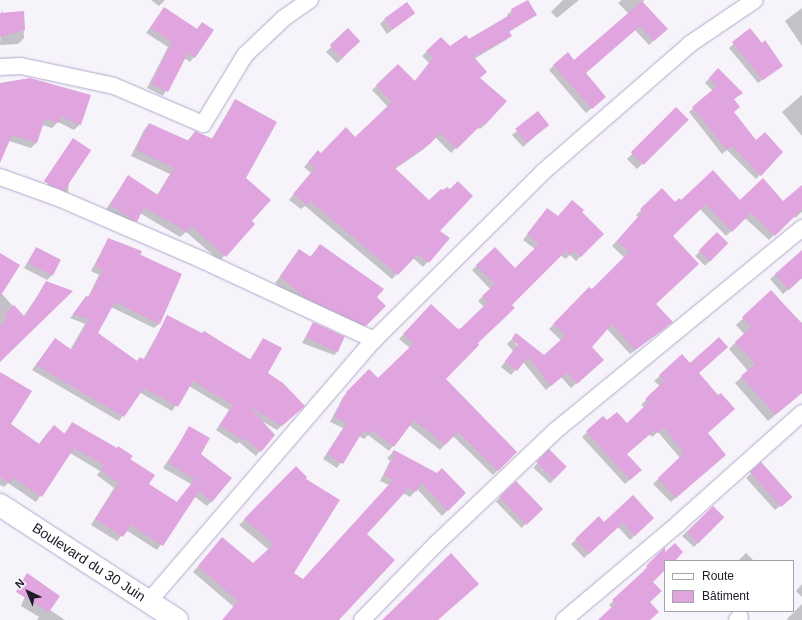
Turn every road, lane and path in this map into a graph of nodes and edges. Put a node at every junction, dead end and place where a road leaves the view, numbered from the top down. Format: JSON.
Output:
{"nodes":[{"id":1,"x":310,"y":0,"type":"edge"},
{"id":2,"x":755,"y":0,"type":"edge"},
{"id":3,"x":0,"y":67,"type":"edge"},
{"id":4,"x":0,"y":177,"type":"edge"},
{"id":5,"x":802,"y":228,"type":"edge"},
{"id":6,"x":374,"y":340,"type":"junction"},
{"id":7,"x":802,"y":413,"type":"edge"},
{"id":8,"x":0,"y":505,"type":"edge"},
{"id":9,"x":150,"y":600,"type":"junction"},
{"id":10,"x":177,"y":620,"type":"edge"},
{"id":11,"x":362,"y":620,"type":"edge"},
{"id":12,"x":564,"y":620,"type":"edge"}],
"edges":[{"from":1,"to":3,"type":"street"},
{"from":2,"to":6,"type":"street"},
{"from":4,"to":6,"type":"street"},
{"from":5,"to":11,"type":"street"},
{"from":6,"to":9,"type":"street"},
{"from":7,"to":12,"type":"street"},
{"from":8,"to":9,"type":"street","name":"Boulevard du 30 Juin"},
{"from":9,"to":10,"type":"street","name":"Boulevard du 30 Juin"}]}
